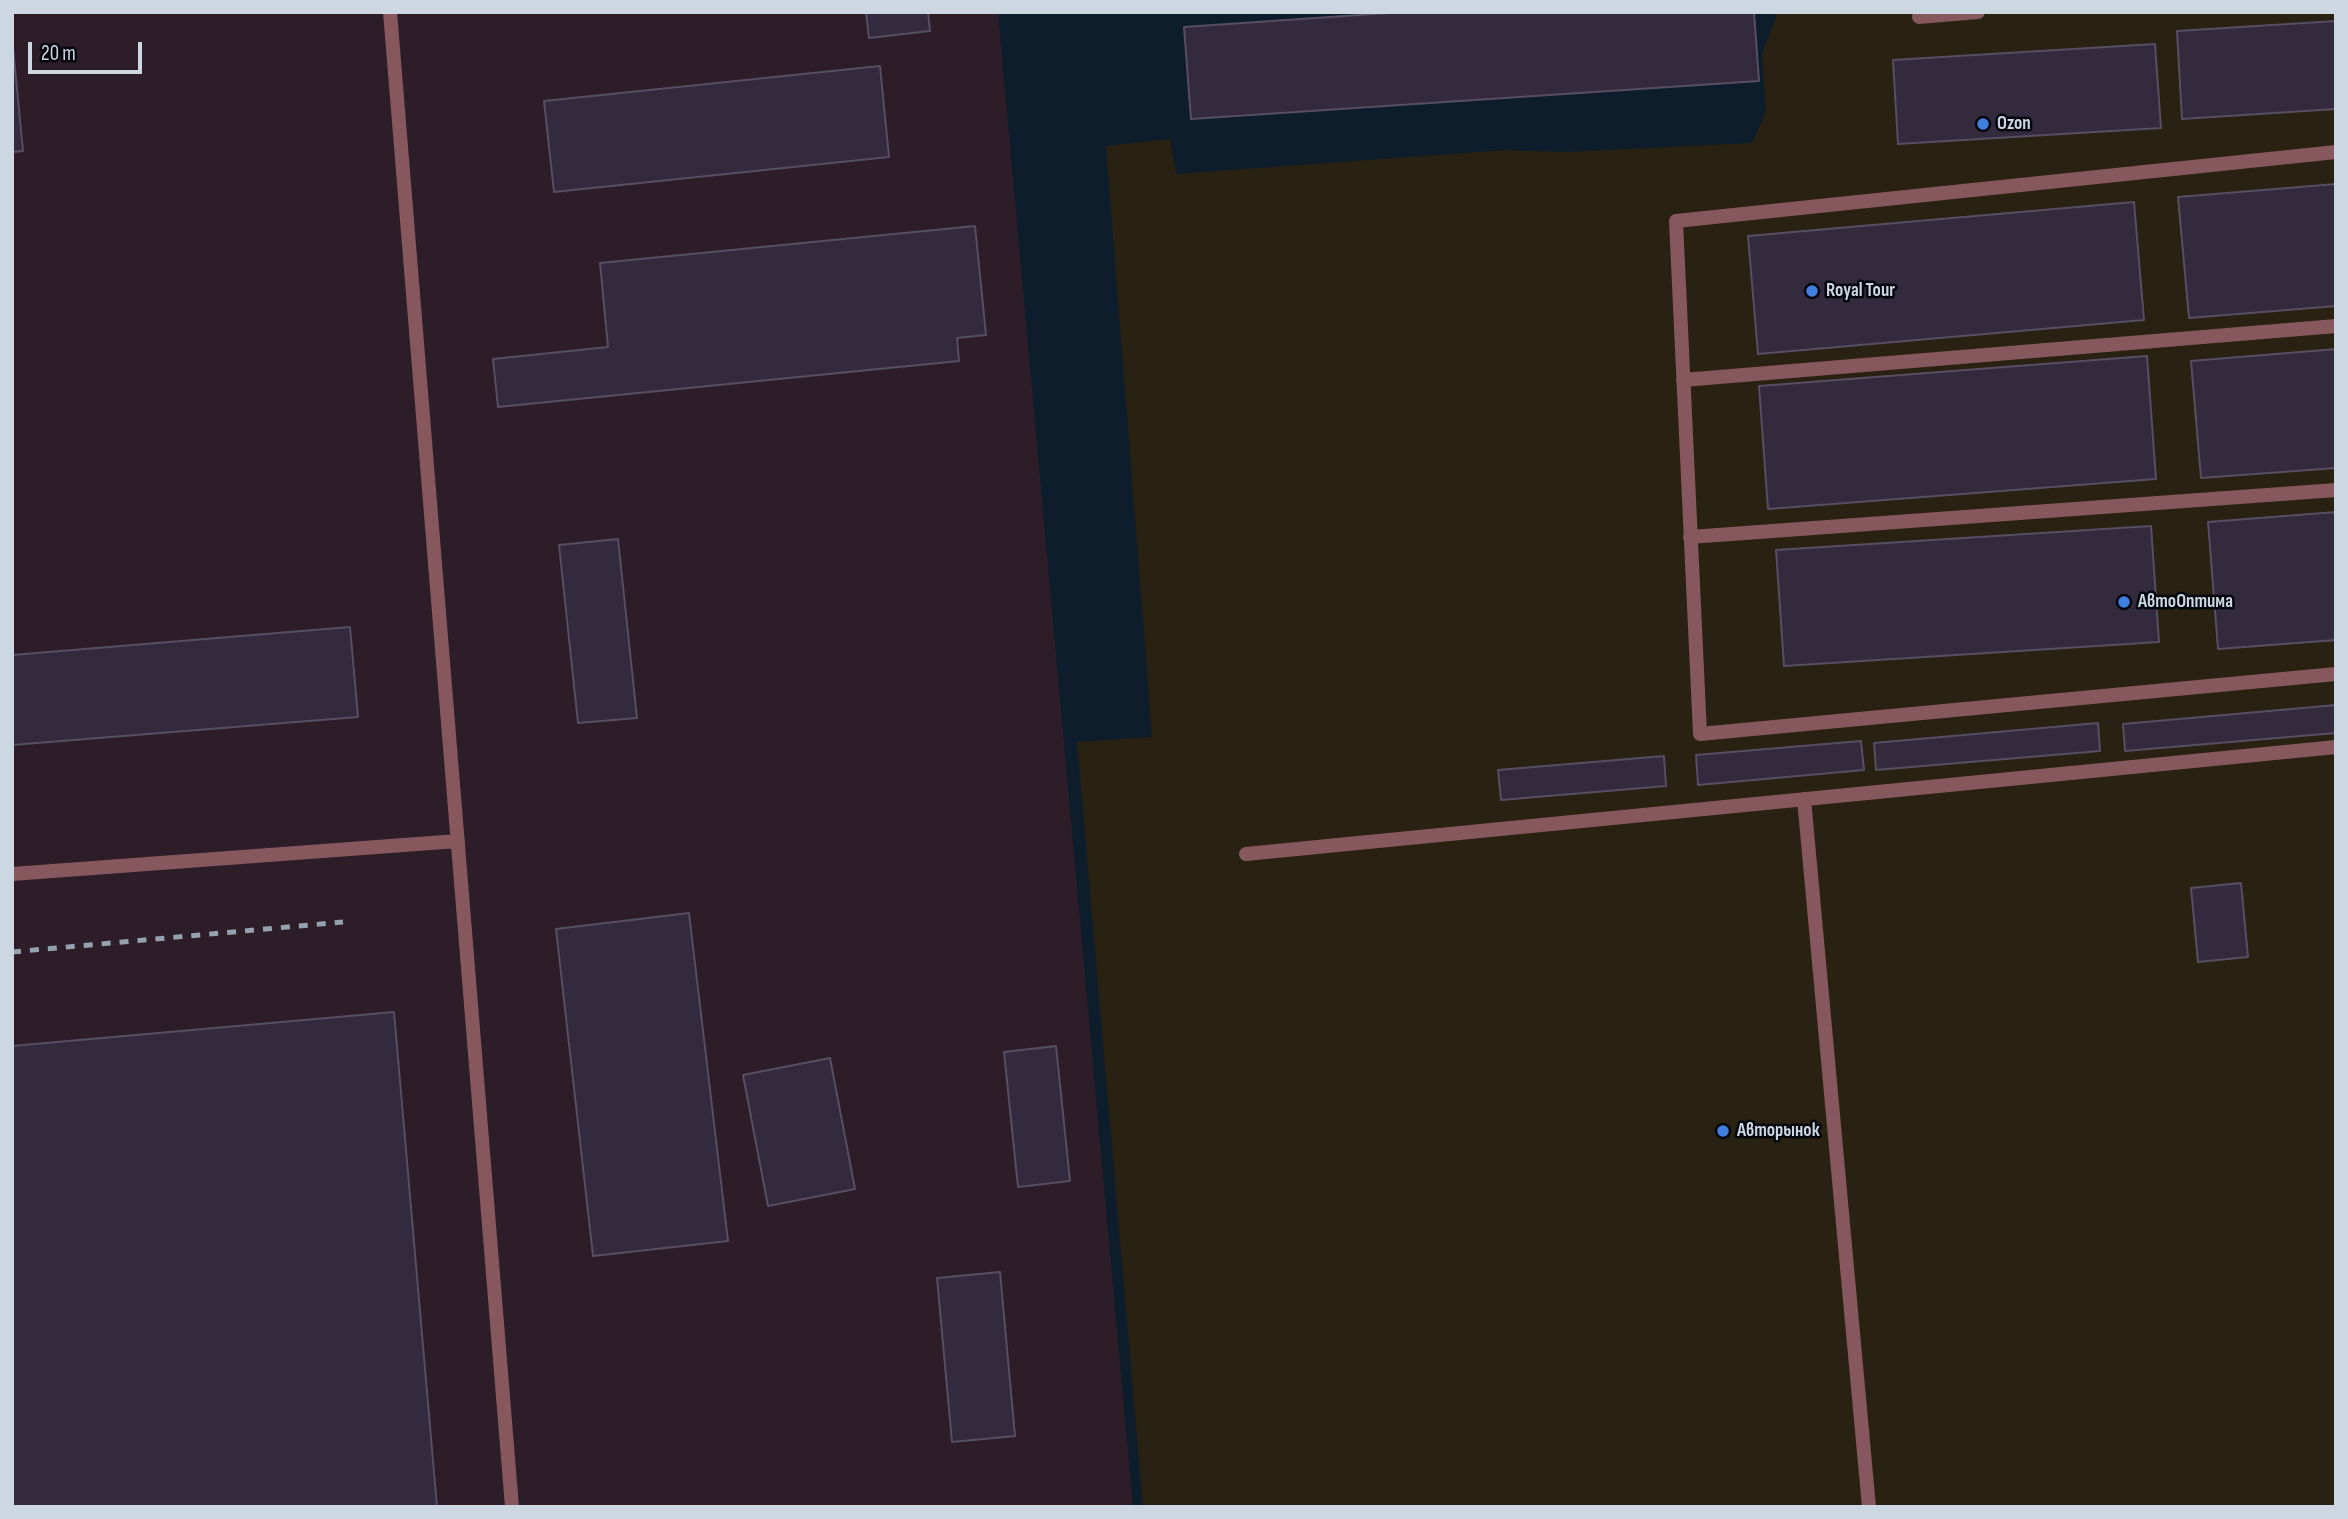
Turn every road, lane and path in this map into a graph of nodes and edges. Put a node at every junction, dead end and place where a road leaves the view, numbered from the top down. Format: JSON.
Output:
{"nodes":[{"id":1,"x":390,"y":12,"type":"edge"},
{"id":2,"x":1978,"y":12,"type":"edge"},
{"id":3,"x":1919,"y":17,"type":"dead end"},
{"id":4,"x":2336,"y":152,"type":"edge"},
{"id":5,"x":2336,"y":326,"type":"edge"},
{"id":6,"x":1683,"y":380,"type":"junction"},
{"id":7,"x":2336,"y":490,"type":"edge"},
{"id":8,"x":1690,"y":537,"type":"junction"},
{"id":9,"x":2336,"y":674,"type":"edge"},
{"id":10,"x":2336,"y":747,"type":"edge"},
{"id":11,"x":1804,"y":799,"type":"junction"},
{"id":12,"x":458,"y":841,"type":"junction"},
{"id":13,"x":1246,"y":854,"type":"dead end"},
{"id":14,"x":12,"y":874,"type":"edge"},
{"id":15,"x":512,"y":1507,"type":"edge"},
{"id":16,"x":1869,"y":1507,"type":"edge"}],
"edges":[{"from":1,"to":12,"type":"lane"},
{"from":2,"to":3,"type":"lane"},
{"from":4,"to":6,"type":"lane"},
{"from":5,"to":6,"type":"lane"},
{"from":6,"to":8,"type":"lane"},
{"from":7,"to":8,"type":"lane"},
{"from":8,"to":9,"type":"lane"},
{"from":10,"to":11,"type":"lane"},
{"from":11,"to":13,"type":"lane"},
{"from":11,"to":16,"type":"lane"},
{"from":12,"to":14,"type":"lane"},
{"from":12,"to":15,"type":"lane"}]}
